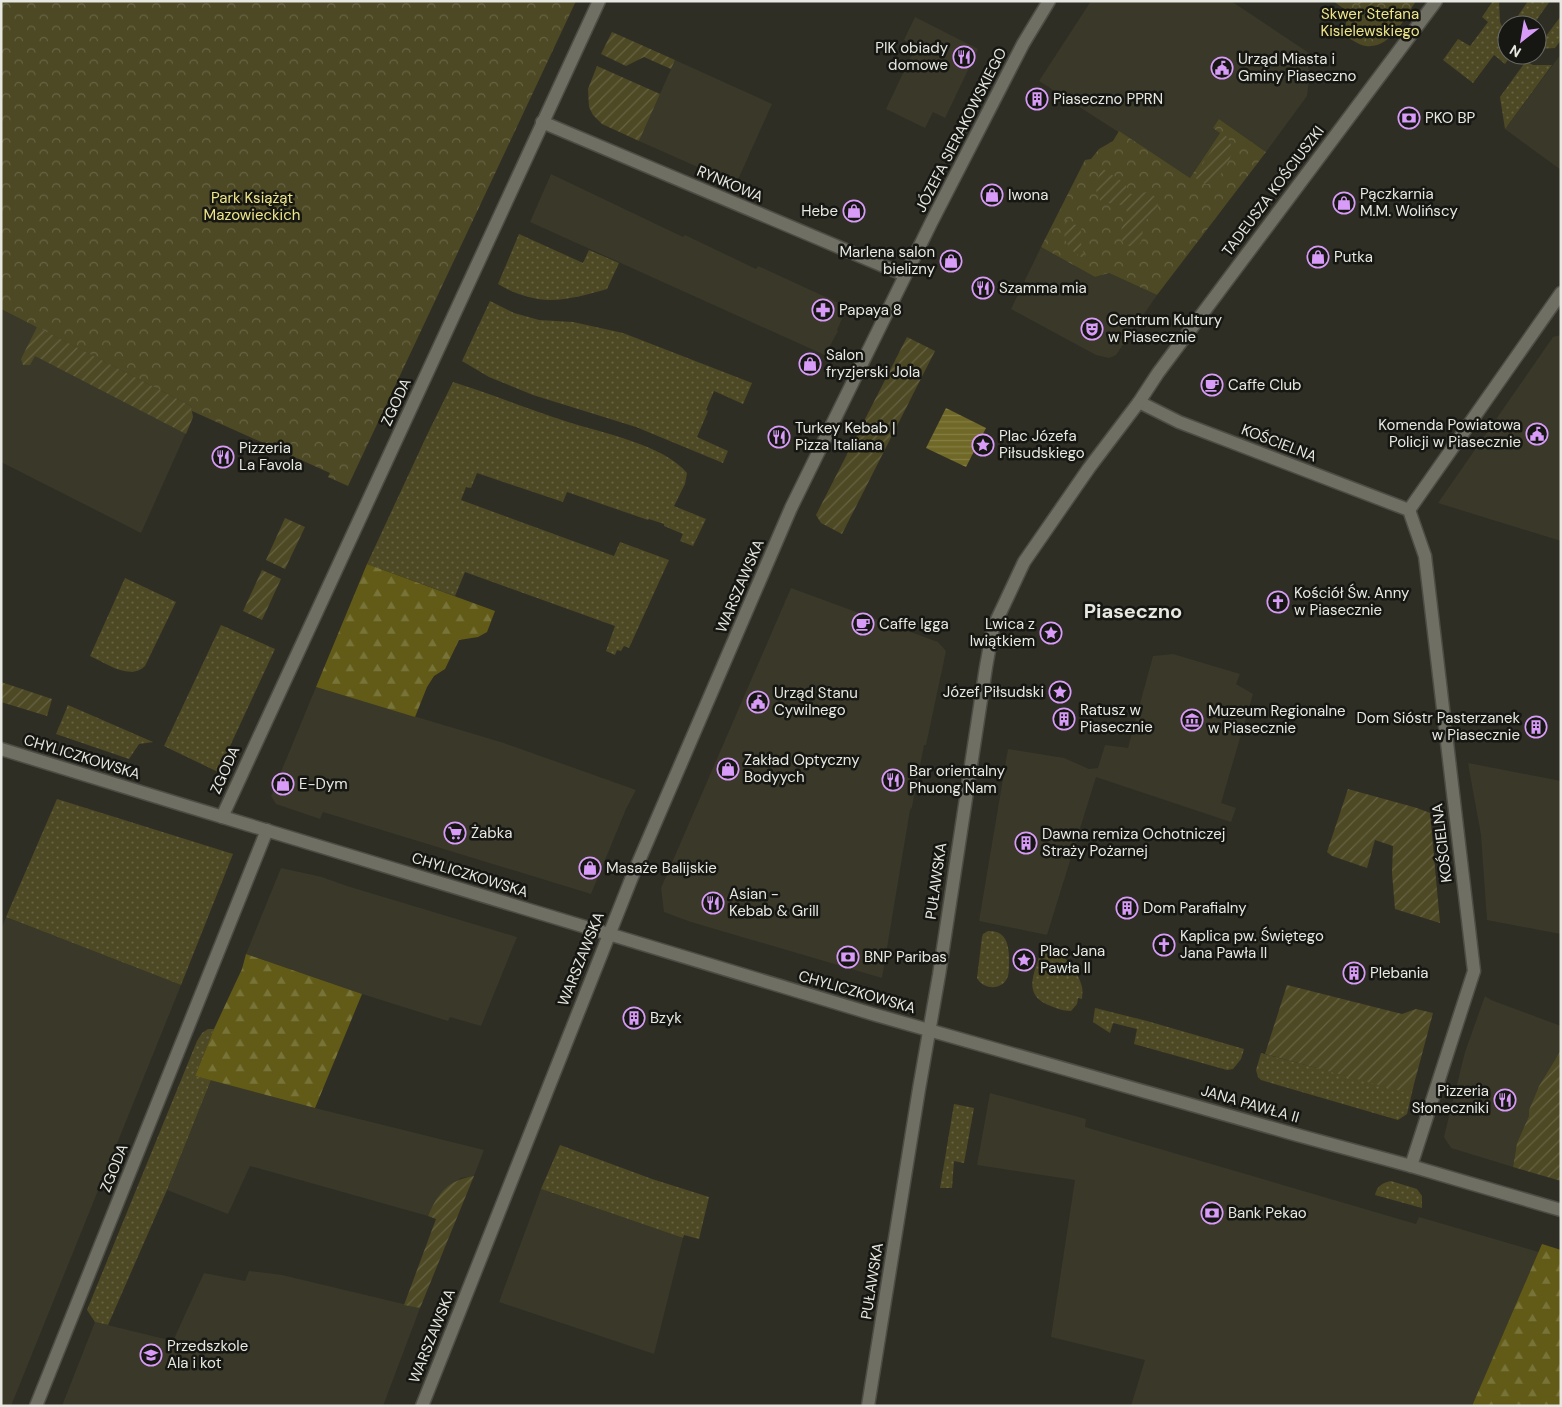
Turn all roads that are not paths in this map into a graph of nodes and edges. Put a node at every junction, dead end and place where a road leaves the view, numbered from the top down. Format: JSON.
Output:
{"nodes":[{"id":1,"x":599,"y":1,"type":"edge"},
{"id":2,"x":1049,"y":1,"type":"edge"},
{"id":3,"x":1436,"y":1,"type":"edge"},
{"id":4,"x":542,"y":122,"type":"junction"},
{"id":5,"x":905,"y":275,"type":"junction"},
{"id":6,"x":1561,"y":293,"type":"edge"},
{"id":7,"x":1139,"y":402,"type":"junction"},
{"id":8,"x":1409,"y":510,"type":"junction"},
{"id":9,"x":1,"y":749,"type":"edge"},
{"id":10,"x":222,"y":817,"type":"junction"},
{"id":11,"x":267,"y":830,"type":"junction"},
{"id":12,"x":608,"y":935,"type":"junction"},
{"id":13,"x":929,"y":1030,"type":"junction"},
{"id":14,"x":1411,"y":1166,"type":"junction"},
{"id":15,"x":1561,"y":1210,"type":"edge"},
{"id":16,"x":36,"y":1406,"type":"edge"},
{"id":17,"x":422,"y":1406,"type":"edge"},
{"id":18,"x":868,"y":1406,"type":"edge"}],
"edges":[{"from":1,"to":4,"type":"street","name":"ZGODA"},
{"from":2,"to":5,"type":"street","name":"JÓZEFA SIERAKOWSKIEGO"},
{"from":3,"to":7,"type":"street","name":"TADEUSZA KOŚCIUSZKI"},
{"from":4,"to":5,"type":"street","name":"RYNKOWA"},
{"from":4,"to":10,"type":"street","name":"ZGODA"},
{"from":5,"to":12,"type":"street","name":"WARSZAWSKA"},
{"from":6,"to":8,"type":"street"},
{"from":7,"to":8,"type":"street","name":"KOŚCIELNA"},
{"from":7,"to":13,"type":"street","name":"PUŁAWSKA"},
{"from":8,"to":14,"type":"street","name":"KOŚCIELNA"},
{"from":9,"to":10,"type":"street","name":"CHYLICZKOWSKA"},
{"from":10,"to":11,"type":"street","name":"CHYLICZKOWSKA"},
{"from":11,"to":12,"type":"street","name":"CHYLICZKOWSKA"},
{"from":11,"to":16,"type":"street","name":"ZGODA"},
{"from":12,"to":13,"type":"street","name":"CHYLICZKOWSKA"},
{"from":12,"to":17,"type":"street","name":"WARSZAWSKA"},
{"from":13,"to":14,"type":"street","name":"JANA PAWŁA II"},
{"from":13,"to":18,"type":"street","name":"PUŁAWSKA"},
{"from":14,"to":15,"type":"street","name":"JANA PAWŁA II"}]}
